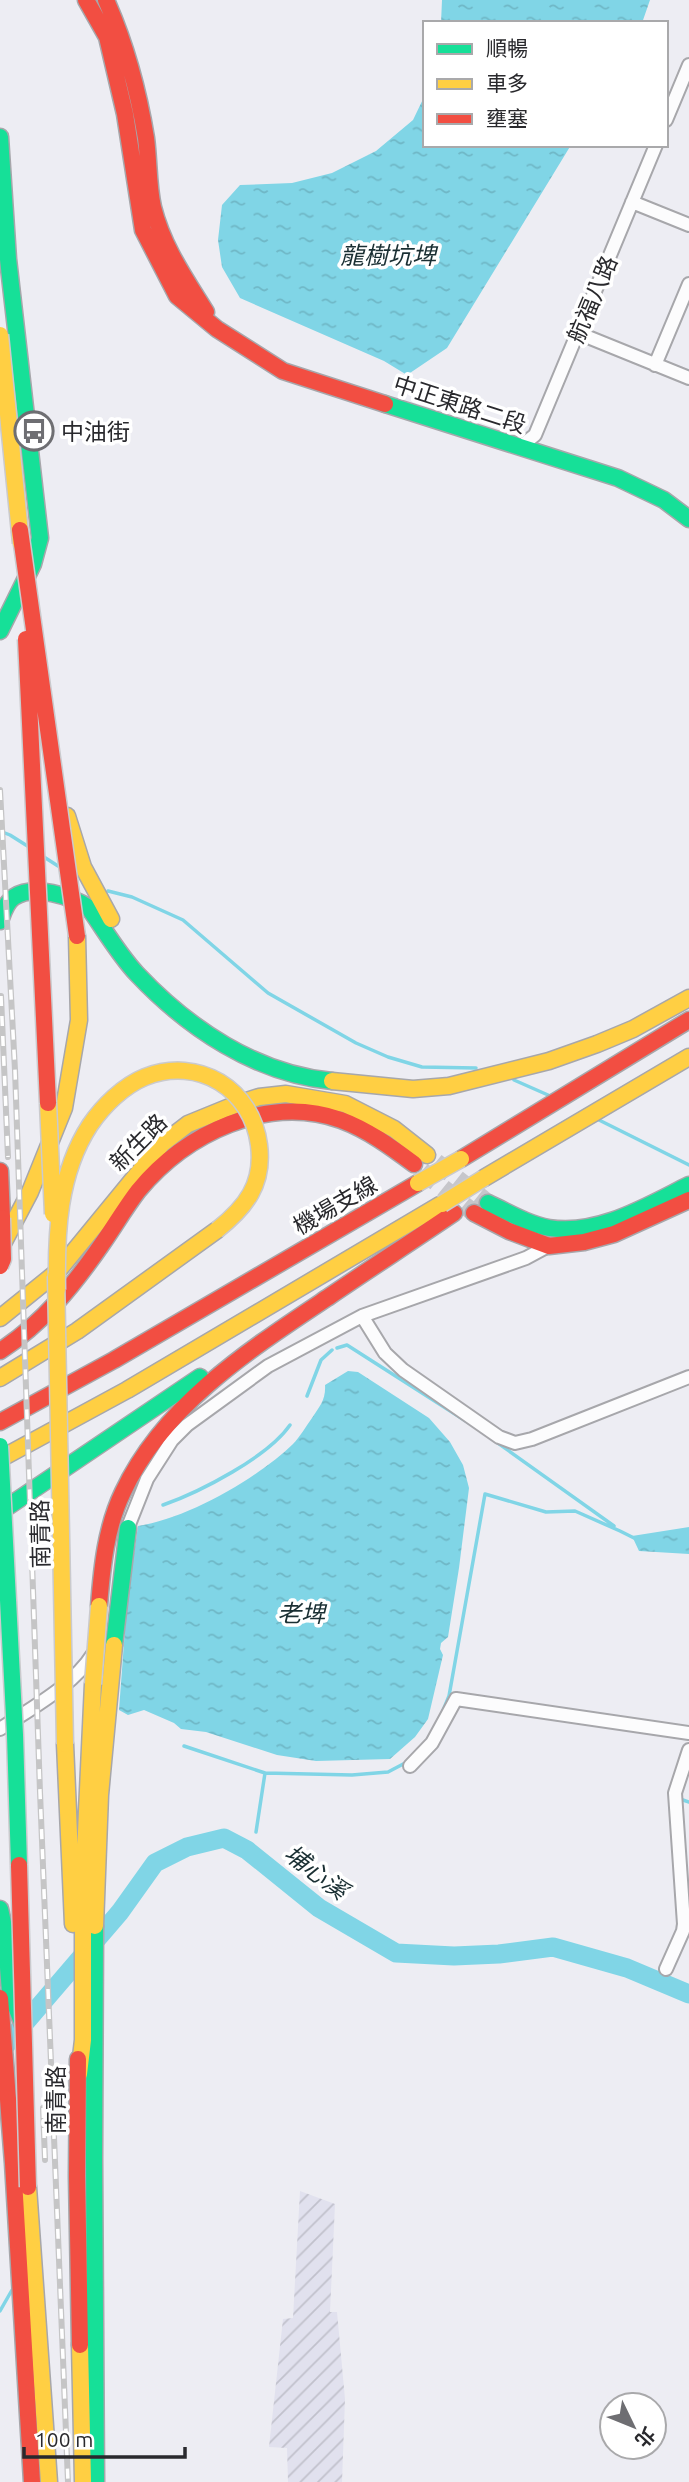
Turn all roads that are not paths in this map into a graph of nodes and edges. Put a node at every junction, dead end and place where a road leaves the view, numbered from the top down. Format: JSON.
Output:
{"nodes":[{"id":1,"x":86,"y":0,"type":"edge"},
{"id":2,"x":106,"y":0,"type":"edge"},
{"id":3,"x":689,"y":65,"type":"edge"},
{"id":4,"x":685,"y":87,"type":"edge"},
{"id":5,"x":668,"y":117,"type":"edge"},
{"id":6,"x":0,"y":136,"type":"edge"},
{"id":7,"x":655,"y":147,"type":"edge"},
{"id":8,"x":632,"y":202,"type":"junction"},
{"id":9,"x":689,"y":225,"type":"edge"},
{"id":10,"x":689,"y":284,"type":"edge"},
{"id":11,"x":217,"y":329,"type":"junction"},
{"id":12,"x":578,"y":333,"type":"junction"},
{"id":13,"x":0,"y":335,"type":"edge"},
{"id":14,"x":655,"y":365,"type":"junction"},
{"id":15,"x":689,"y":379,"type":"edge"},
{"id":16,"x":24,"y":406,"type":"junction"},
{"id":17,"x":0,"y":415,"type":"edge"},
{"id":18,"x":520,"y":447,"type":"junction"},
{"id":19,"x":689,"y":519,"type":"edge"},
{"id":20,"x":20,"y":530,"type":"junction"},
{"id":21,"x":0,"y":631,"type":"edge"},
{"id":22,"x":53,"y":766,"type":"junction"},
{"id":23,"x":0,"y":921,"type":"edge"},
{"id":24,"x":689,"y":998,"type":"edge"},
{"id":25,"x":689,"y":1020,"type":"edge"},
{"id":26,"x":689,"y":1058,"type":"edge"},
{"id":27,"x":316,"y":1080,"type":"junction"},
{"id":28,"x":0,"y":1171,"type":"edge"},
{"id":29,"x":687,"y":1191,"type":"edge"},
{"id":30,"x":488,"y":1203,"type":"tunnel mouth"},
{"id":31,"x":448,"y":1208,"type":"junction"},
{"id":32,"x":474,"y":1213,"type":"tunnel mouth"},
{"id":33,"x":573,"y":1230,"type":"junction"},
{"id":34,"x":549,"y":1246,"type":"junction"},
{"id":35,"x":0,"y":1249,"type":"edge"},
{"id":36,"x":0,"y":1266,"type":"edge"},
{"id":37,"x":57,"y":1290,"type":"junction"},
{"id":38,"x":362,"y":1316,"type":"junction"},
{"id":39,"x":0,"y":1318,"type":"edge"},
{"id":40,"x":260,"y":1342,"type":"junction"},
{"id":41,"x":0,"y":1351,"type":"edge"},
{"id":42,"x":689,"y":1377,"type":"edge"},
{"id":43,"x":0,"y":1378,"type":"edge"},
{"id":44,"x":0,"y":1422,"type":"edge"},
{"id":45,"x":0,"y":1446,"type":"edge"},
{"id":46,"x":0,"y":1459,"type":"edge"},
{"id":47,"x":0,"y":1512,"type":"edge"},
{"id":48,"x":128,"y":1528,"type":"junction"},
{"id":49,"x":2,"y":1569,"type":"edge"},
{"id":50,"x":91,"y":1657,"type":"junction"},
{"id":51,"x":113,"y":1662,"type":"junction"},
{"id":52,"x":0,"y":1729,"type":"edge"},
{"id":53,"x":689,"y":1733,"type":"edge"},
{"id":54,"x":689,"y":1750,"type":"edge"},
{"id":55,"x":410,"y":1766,"type":"dead end"},
{"id":56,"x":0,"y":1909,"type":"edge"},
{"id":57,"x":666,"y":1969,"type":"dead end"},
{"id":58,"x":0,"y":1998,"type":"edge"},
{"id":59,"x":23,"y":2025,"type":"junction"},
{"id":60,"x":79,"y":2074,"type":"junction"},
{"id":61,"x":32,"y":2482,"type":"edge"},
{"id":62,"x":49,"y":2482,"type":"edge"},
{"id":63,"x":83,"y":2482,"type":"edge"},
{"id":64,"x":96,"y":2482,"type":"edge"}],
"edges":[{"from":1,"to":11,"type":"main road","name":"中正東路二段"},
{"from":2,"to":11,"type":"main road","name":"中正東路二段"},
{"from":3,"to":4,"type":"street"},
{"from":4,"to":5,"type":"street"},
{"from":6,"to":16,"type":"main road"},
{"from":7,"to":8,"type":"street","name":"航福八路"},
{"from":8,"to":9,"type":"street"},
{"from":8,"to":12,"type":"street","name":"航福八路"},
{"from":10,"to":14,"type":"street"},
{"from":11,"to":18,"type":"main road","name":"中正東路二段"},
{"from":12,"to":14,"type":"street"},
{"from":12,"to":18,"type":"street","name":"航福八路"},
{"from":13,"to":20,"type":"main road","name":"南青路","bridge":true},
{"from":14,"to":15,"type":"street"},
{"from":16,"to":17,"type":"street"},
{"from":16,"to":21,"type":"main road"},
{"from":18,"to":19,"type":"main road","name":"中正東路二段"},
{"from":20,"to":22,"type":"main road","bridge":true},
{"from":20,"to":37,"type":"main road","name":"南青路","bridge":true},
{"from":22,"to":27,"type":"main road","bridge":true},
{"from":22,"to":35,"type":"main road","bridge":true},
{"from":23,"to":27,"type":"main road"},
{"from":24,"to":27,"type":"main road"},
{"from":25,"to":44,"type":"main road","name":"機場支線","bridge":true},
{"from":26,"to":31,"type":"main road","bridge":true},
{"from":28,"to":36,"type":"main road","bridge":true},
{"from":29,"to":33,"type":"main road"},
{"from":29,"to":34,"type":"main road"},
{"from":30,"to":33,"type":"main road"},
{"from":31,"to":40,"type":"main road"},
{"from":31,"to":46,"type":"main road"},
{"from":32,"to":34,"type":"main road"},
{"from":33,"to":34,"type":"street"},
{"from":34,"to":38,"type":"street"},
{"from":37,"to":43,"type":"main road","bridge":true},
{"from":37,"to":60,"type":"main road","name":"南青路","bridge":true},
{"from":38,"to":42,"type":"street"},
{"from":38,"to":48,"type":"street"},
{"from":39,"to":41,"type":"main road","name":"新生路"},
{"from":40,"to":47,"type":"main road"},
{"from":40,"to":60,"type":"main road","bridge":true},
{"from":45,"to":49,"type":"main road","name":"南青路","bridge":true},
{"from":48,"to":50,"type":"street"},
{"from":48,"to":51,"type":"main road"},
{"from":49,"to":59,"type":"main road","name":"南青路","bridge":true},
{"from":50,"to":51,"type":"main road"},
{"from":50,"to":52,"type":"street"},
{"from":51,"to":64,"type":"main road"},
{"from":53,"to":55,"type":"street"},
{"from":54,"to":57,"type":"street"},
{"from":56,"to":59,"type":"main road"},
{"from":58,"to":61,"type":"main road"},
{"from":59,"to":62,"type":"main road","name":"南青路","bridge":true},
{"from":60,"to":63,"type":"main road","name":"南青路"}]}
